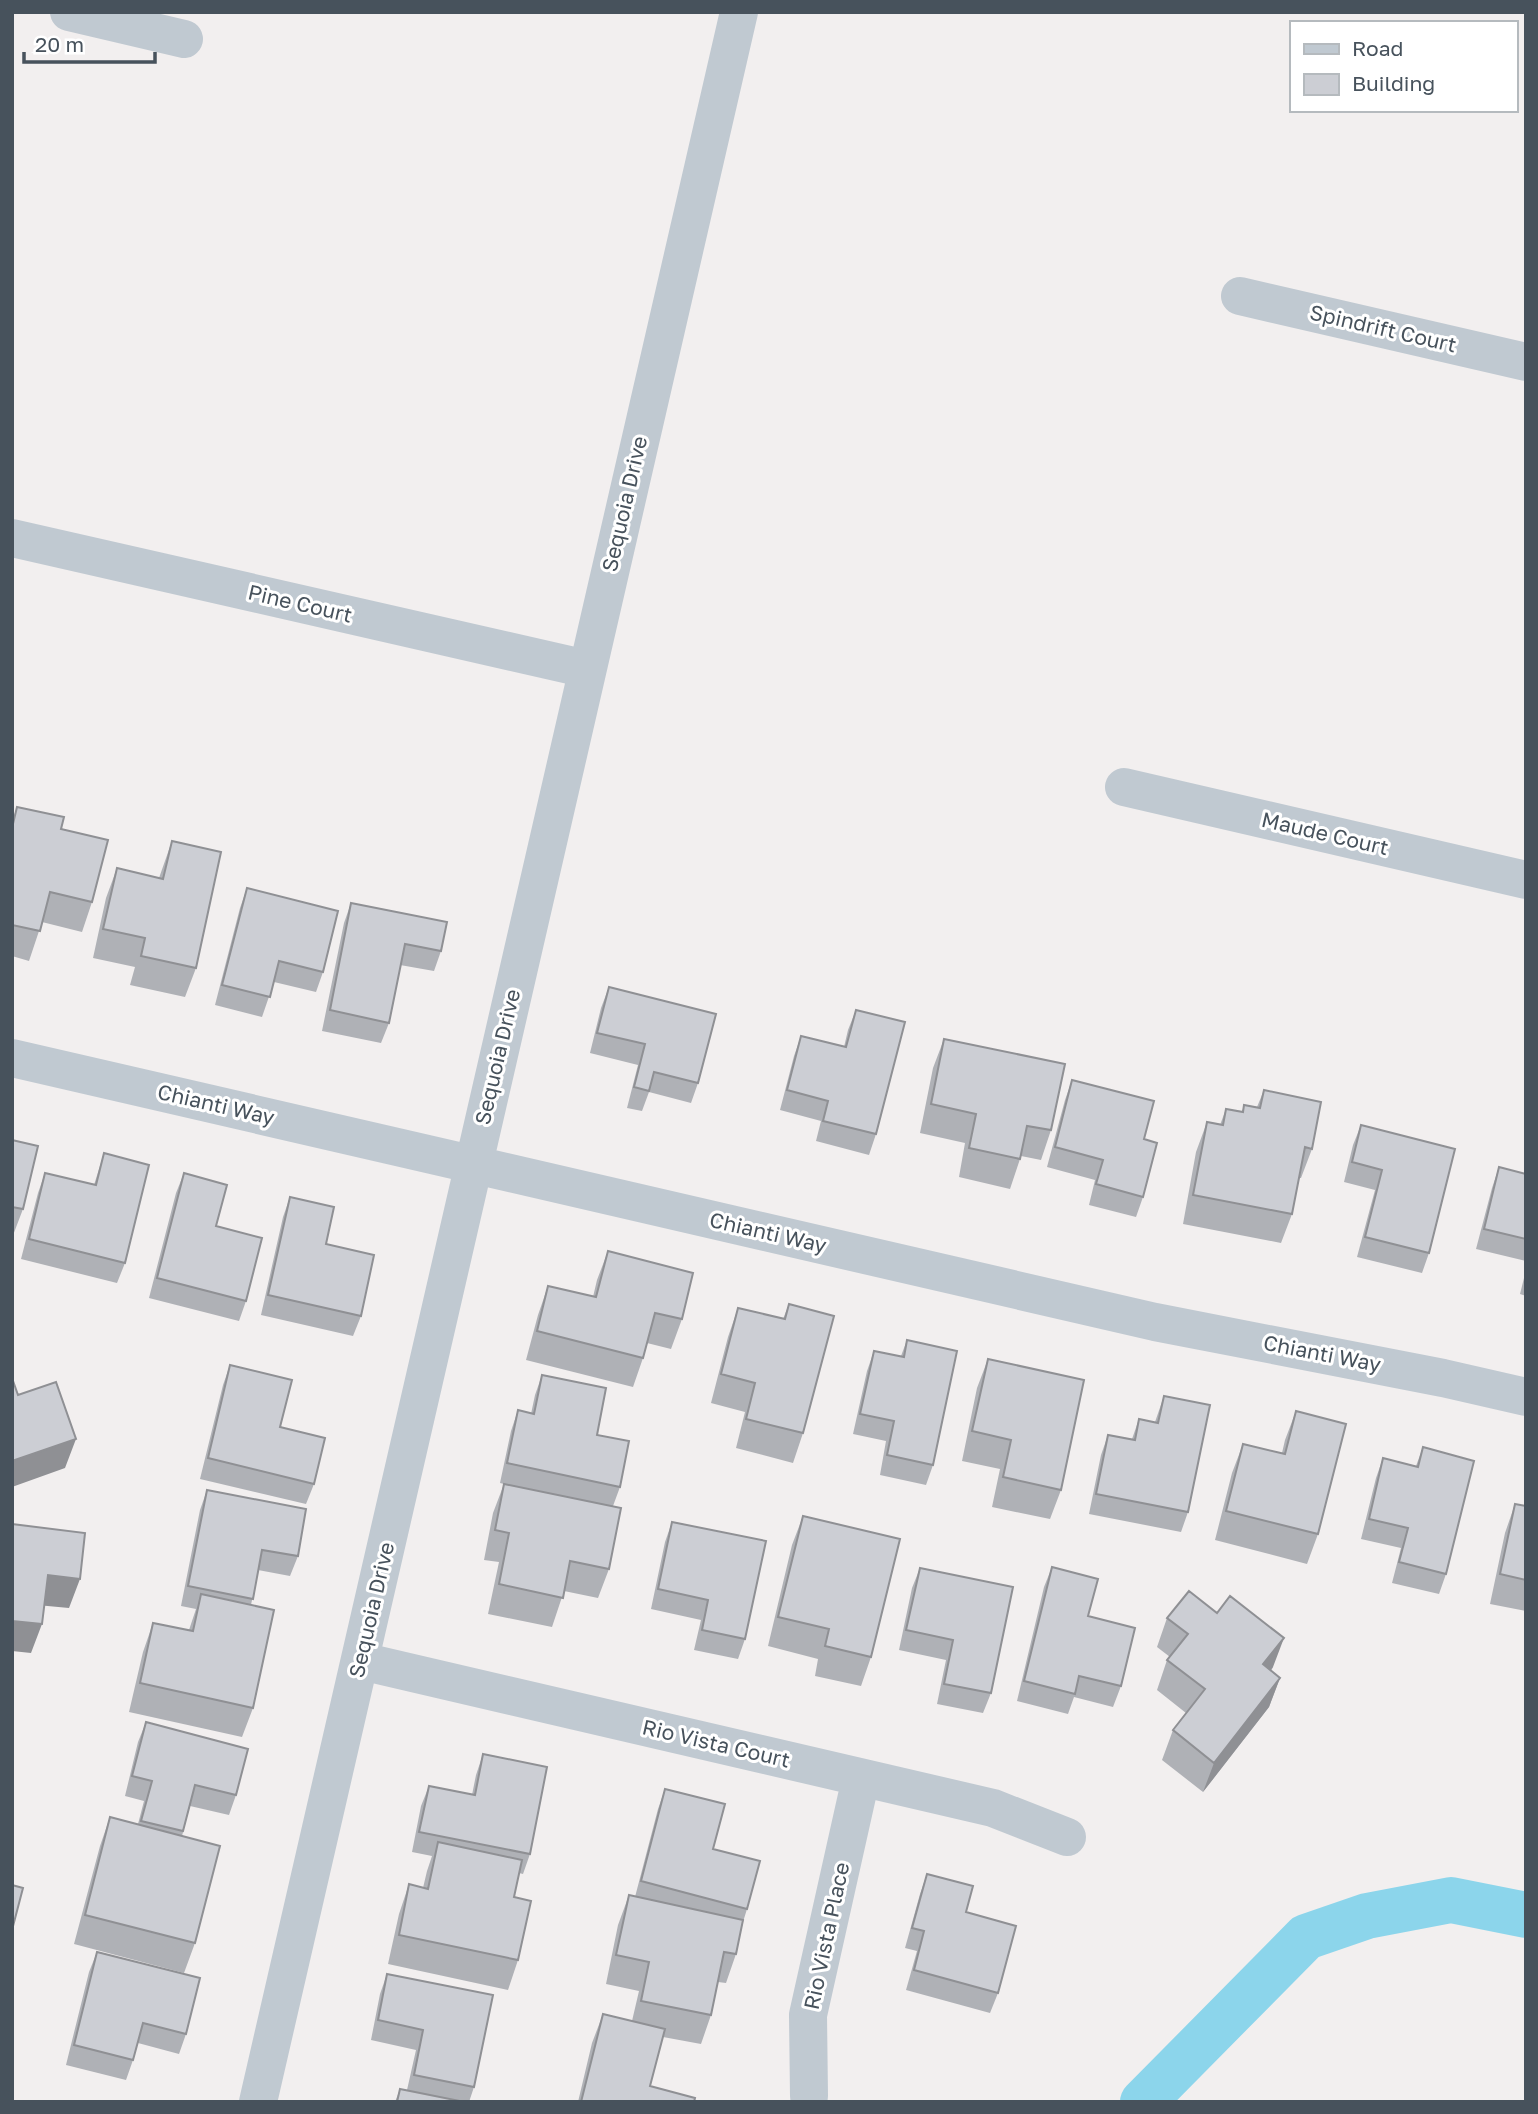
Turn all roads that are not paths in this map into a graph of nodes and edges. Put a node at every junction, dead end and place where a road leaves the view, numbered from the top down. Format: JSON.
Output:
{"nodes":[{"id":1,"x":69,"y":12,"type":"edge"},
{"id":2,"x":739,"y":12,"type":"edge"},
{"id":3,"x":184,"y":39,"type":"dead end"},
{"id":4,"x":1240,"y":296,"type":"dead end"},
{"id":5,"x":1526,"y":362,"type":"edge"},
{"id":6,"x":12,"y":538,"type":"edge"},
{"id":7,"x":587,"y":669,"type":"junction"},
{"id":8,"x":1124,"y":787,"type":"dead end"},
{"id":9,"x":1526,"y":880,"type":"edge"},
{"id":10,"x":12,"y":1058,"type":"edge"},
{"id":11,"x":473,"y":1165,"type":"junction"},
{"id":12,"x":1526,"y":1397,"type":"edge"},
{"id":13,"x":361,"y":1661,"type":"junction"},
{"id":14,"x":861,"y":1778,"type":"junction"},
{"id":15,"x":1067,"y":1837,"type":"dead end"},
{"id":16,"x":809,"y":2096,"type":"dead end"},
{"id":17,"x":258,"y":2102,"type":"edge"}],
"edges":[{"from":1,"to":3,"type":"street"},
{"from":2,"to":7,"type":"street","name":"Sequoia Drive"},
{"from":4,"to":5,"type":"street","name":"Spindrift Court"},
{"from":6,"to":7,"type":"street","name":"Pine Court"},
{"from":7,"to":11,"type":"street","name":"Sequoia Drive"},
{"from":8,"to":9,"type":"street","name":"Maude Court"},
{"from":10,"to":11,"type":"street","name":"Chianti Way"},
{"from":11,"to":12,"type":"street","name":"Chianti Way"},
{"from":11,"to":13,"type":"street","name":"Sequoia Drive"},
{"from":13,"to":14,"type":"street","name":"Rio Vista Court"},
{"from":13,"to":17,"type":"street","name":"Sequoia Drive"},
{"from":14,"to":15,"type":"street","name":"Rio Vista Court"},
{"from":14,"to":16,"type":"street","name":"Rio Vista Place"}]}
